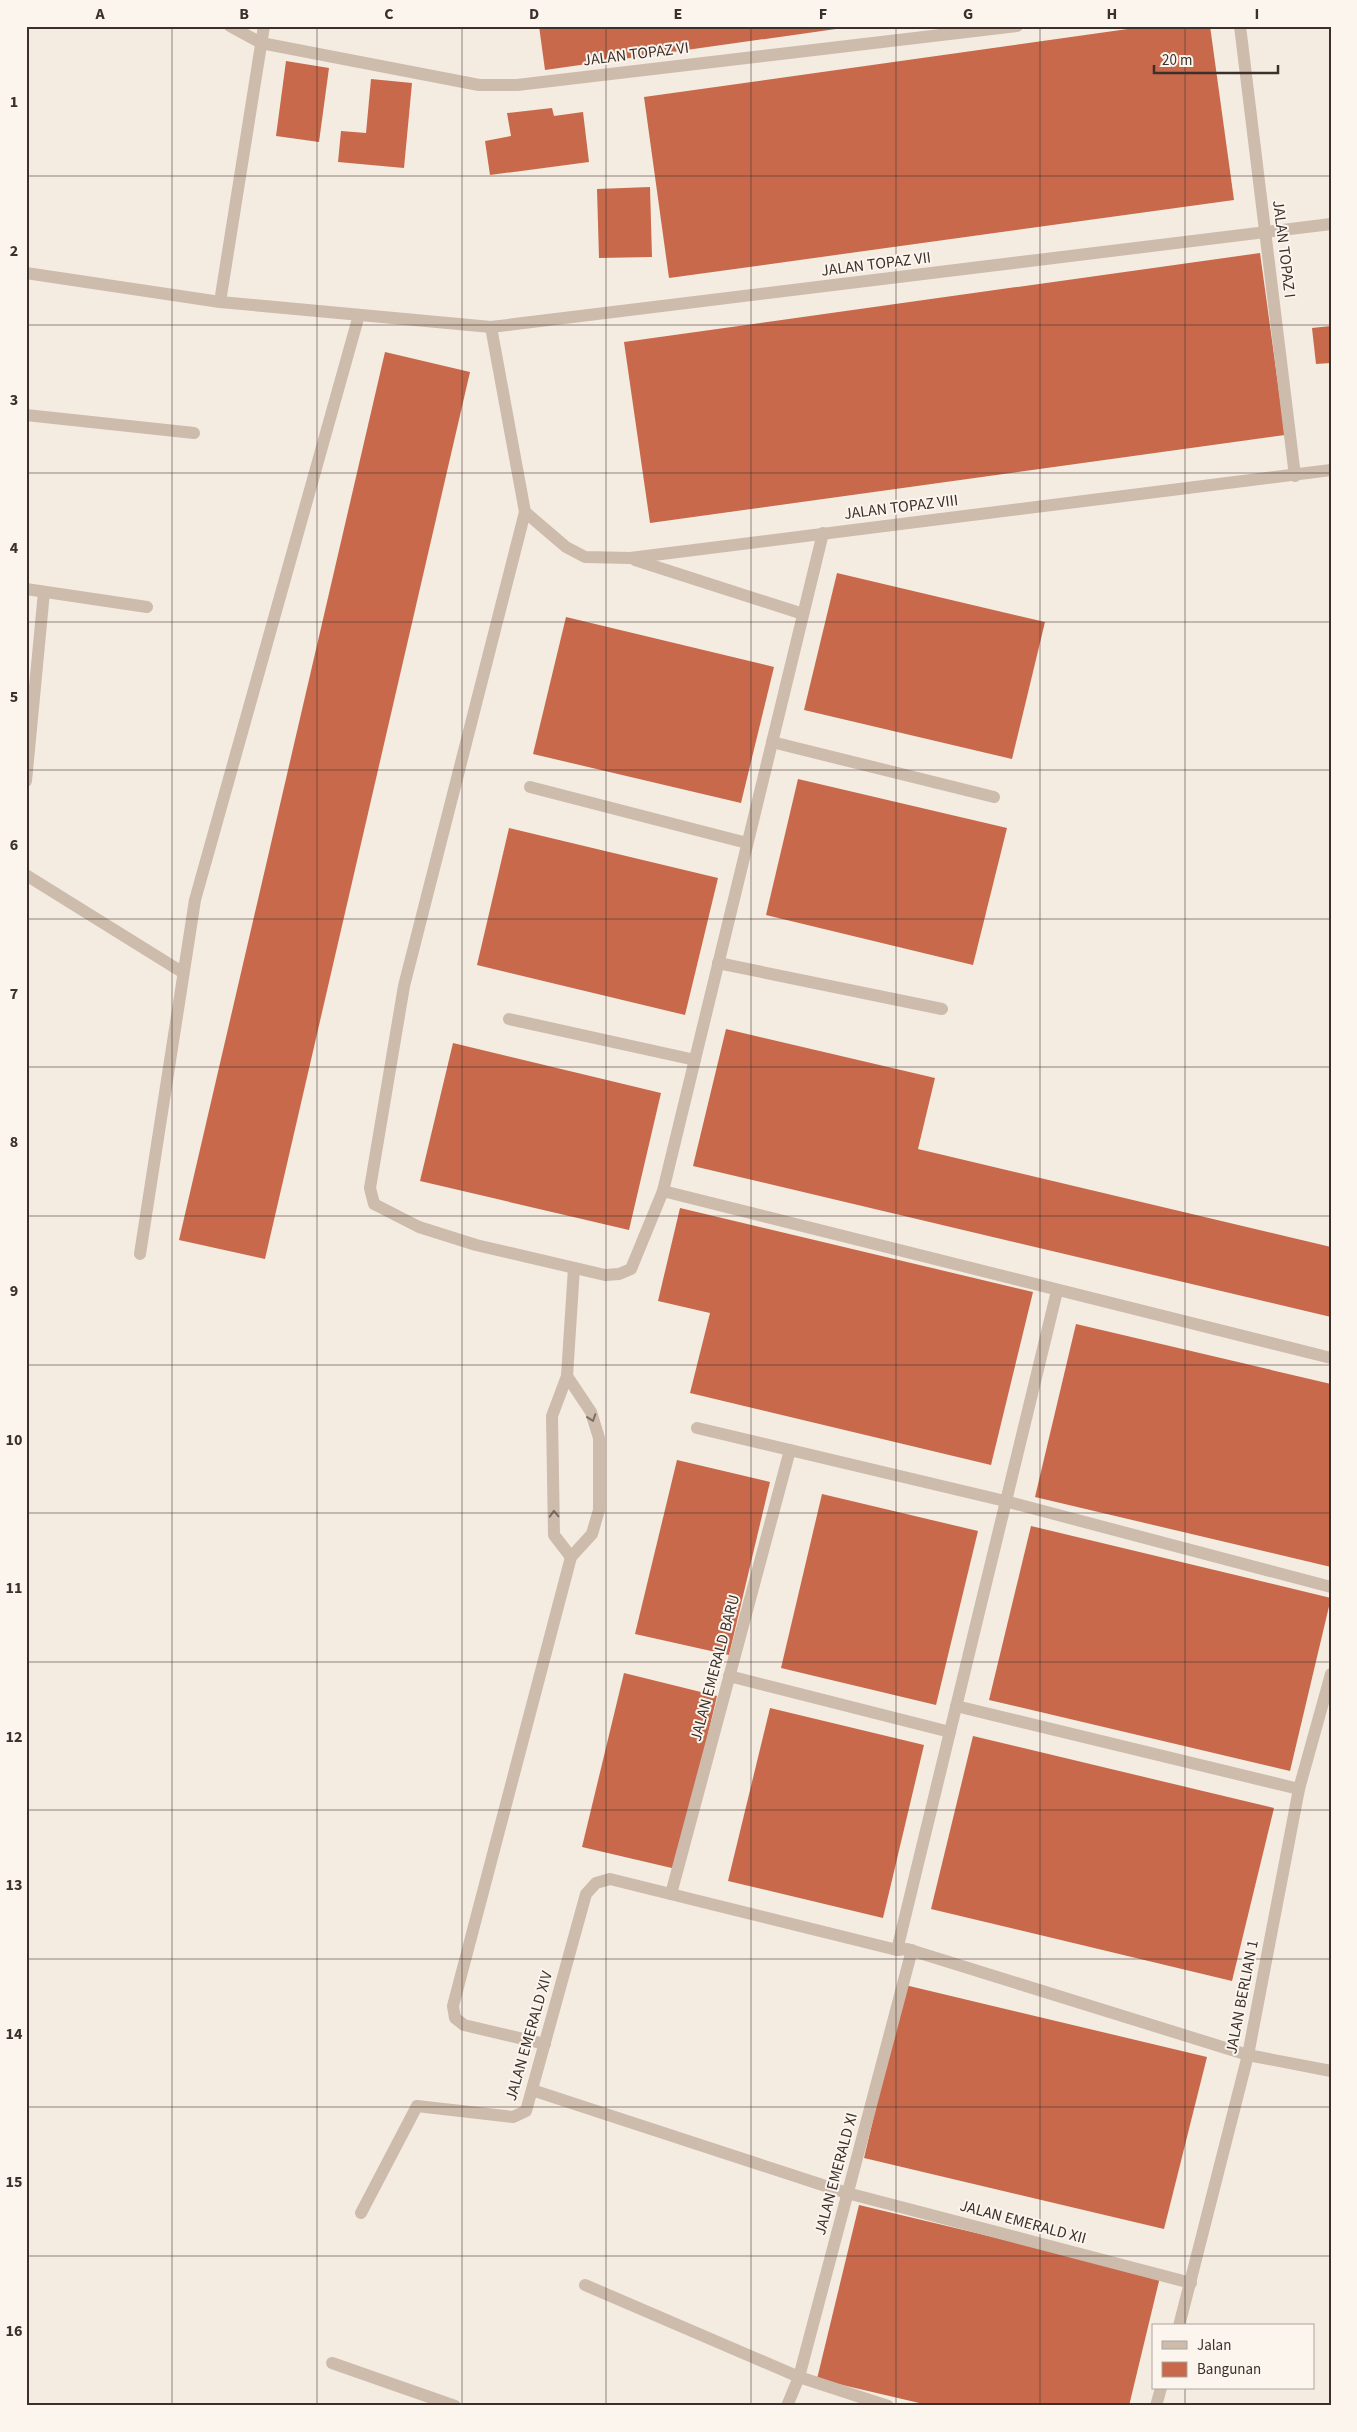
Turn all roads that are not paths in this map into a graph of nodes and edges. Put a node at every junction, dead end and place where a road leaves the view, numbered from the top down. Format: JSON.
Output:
{"nodes":[{"id":1,"x":230,"y":26,"type":"edge"},
{"id":2,"x":264,"y":26,"type":"edge"},
{"id":3,"x":1017,"y":26,"type":"edge"},
{"id":4,"x":1240,"y":26,"type":"edge"},
{"id":5,"x":261,"y":43,"type":"junction"},
{"id":6,"x":1331,"y":224,"type":"edge"},
{"id":7,"x":1265,"y":233,"type":"junction"},
{"id":8,"x":26,"y":273,"type":"edge"},
{"id":9,"x":220,"y":302,"type":"junction"},
{"id":10,"x":359,"y":315,"type":"junction"},
{"id":11,"x":491,"y":327,"type":"junction"},
{"id":12,"x":26,"y":415,"type":"edge"},
{"id":13,"x":194,"y":433,"type":"dead end"},
{"id":14,"x":1331,"y":470,"type":"edge"},
{"id":15,"x":1295,"y":476,"type":"junction"},
{"id":16,"x":525,"y":512,"type":"junction"},
{"id":17,"x":823,"y":533,"type":"junction"},
{"id":18,"x":630,"y":558,"type":"junction"},
{"id":19,"x":26,"y":589,"type":"edge"},
{"id":20,"x":44,"y":592,"type":"junction"},
{"id":21,"x":147,"y":607,"type":"dead end"},
{"id":22,"x":803,"y":614,"type":"junction"},
{"id":23,"x":772,"y":742,"type":"junction"},
{"id":24,"x":26,"y":781,"type":"edge"},
{"id":25,"x":530,"y":787,"type":"dead end"},
{"id":26,"x":994,"y":797,"type":"dead end"},
{"id":27,"x":747,"y":843,"type":"junction"},
{"id":28,"x":26,"y":875,"type":"edge"},
{"id":29,"x":718,"y":963,"type":"junction"},
{"id":30,"x":182,"y":972,"type":"junction"},
{"id":31,"x":942,"y":1009,"type":"dead end"},
{"id":32,"x":509,"y":1019,"type":"dead end"},
{"id":33,"x":695,"y":1060,"type":"junction"},
{"id":34,"x":663,"y":1191,"type":"junction"},
{"id":35,"x":140,"y":1254,"type":"dead end"},
{"id":36,"x":574,"y":1268,"type":"junction"},
{"id":37,"x":1057,"y":1291,"type":"junction"},
{"id":38,"x":1331,"y":1358,"type":"edge"},
{"id":39,"x":567,"y":1376,"type":"junction"},
{"id":40,"x":697,"y":1428,"type":"dead end"},
{"id":41,"x":790,"y":1450,"type":"junction"},
{"id":42,"x":1006,"y":1501,"type":"junction"},
{"id":43,"x":571,"y":1556,"type":"junction"},
{"id":44,"x":1331,"y":1587,"type":"edge"},
{"id":45,"x":1331,"y":1674,"type":"edge"},
{"id":46,"x":730,"y":1676,"type":"junction"},
{"id":47,"x":956,"y":1706,"type":"junction"},
{"id":48,"x":950,"y":1732,"type":"junction"},
{"id":49,"x":1299,"y":1788,"type":"junction"},
{"id":50,"x":671,"y":1894,"type":"junction"},
{"id":51,"x":897,"y":1950,"type":"junction"},
{"id":52,"x":912,"y":1950,"type":"junction"},
{"id":53,"x":545,"y":2044,"type":"junction"},
{"id":54,"x":1248,"y":2055,"type":"junction"},
{"id":55,"x":1331,"y":2071,"type":"edge"},
{"id":56,"x":532,"y":2090,"type":"junction"},
{"id":57,"x":847,"y":2193,"type":"junction"},
{"id":58,"x":361,"y":2213,"type":"dead end"},
{"id":59,"x":1191,"y":2282,"type":"junction"},
{"id":60,"x":585,"y":2285,"type":"dead end"},
{"id":61,"x":1179,"y":2324,"type":"edge"},
{"id":62,"x":332,"y":2363,"type":"dead end"},
{"id":63,"x":799,"y":2377,"type":"junction"},
{"id":64,"x":1160,"y":2390,"type":"edge"},
{"id":65,"x":454,"y":2406,"type":"edge"},
{"id":66,"x":787,"y":2406,"type":"edge"},
{"id":67,"x":888,"y":2406,"type":"edge"},
{"id":68,"x":1156,"y":2406,"type":"edge"}],
"edges":[{"from":1,"to":5,"type":"street","name":"JALAN TOPAZ VI"},
{"from":2,"to":5,"type":"street"},
{"from":3,"to":5,"type":"street","name":"JALAN TOPAZ VI"},
{"from":4,"to":7,"type":"street","name":"JALAN TOPAZ I"},
{"from":5,"to":9,"type":"street"},
{"from":6,"to":7,"type":"street","name":"JALAN TOPAZ VII"},
{"from":7,"to":11,"type":"street","name":"JALAN TOPAZ VII"},
{"from":7,"to":15,"type":"street","name":"JALAN TOPAZ I"},
{"from":8,"to":9,"type":"street","name":"JALAN TOPAZ VII"},
{"from":9,"to":10,"type":"street","name":"JALAN TOPAZ VII"},
{"from":10,"to":11,"type":"street","name":"JALAN TOPAZ VII"},
{"from":10,"to":30,"type":"street"},
{"from":11,"to":16,"type":"street"},
{"from":12,"to":13,"type":"street"},
{"from":14,"to":15,"type":"street","name":"JALAN TOPAZ VIII"},
{"from":15,"to":17,"type":"street","name":"JALAN TOPAZ VIII"},
{"from":16,"to":18,"type":"street","name":"JALAN TOPAZ VIII"},
{"from":16,"to":36,"type":"street"},
{"from":17,"to":18,"type":"street","name":"JALAN TOPAZ VIII"},
{"from":17,"to":22,"type":"street"},
{"from":18,"to":22,"type":"street"},
{"from":19,"to":20,"type":"street"},
{"from":20,"to":21,"type":"street"},
{"from":20,"to":24,"type":"street"},
{"from":22,"to":23,"type":"street"},
{"from":23,"to":26,"type":"street"},
{"from":23,"to":27,"type":"street"},
{"from":25,"to":27,"type":"street"},
{"from":27,"to":29,"type":"street"},
{"from":28,"to":30,"type":"street"},
{"from":29,"to":31,"type":"street"},
{"from":29,"to":33,"type":"street"},
{"from":30,"to":35,"type":"street"},
{"from":32,"to":33,"type":"street"},
{"from":33,"to":34,"type":"street"},
{"from":34,"to":36,"type":"street"},
{"from":34,"to":37,"type":"street"},
{"from":36,"to":39,"type":"street"},
{"from":37,"to":38,"type":"street"},
{"from":37,"to":42,"type":"street"},
{"from":43,"to":39,"type":"street","one_way":true},
{"from":39,"to":43,"type":"street","one_way":true},
{"from":40,"to":41,"type":"street"},
{"from":41,"to":42,"type":"street"},
{"from":41,"to":46,"type":"street","name":"JALAN EMERALD BARU"},
{"from":42,"to":44,"type":"street"},
{"from":42,"to":47,"type":"street"},
{"from":43,"to":53,"type":"street"},
{"from":45,"to":49,"type":"street","name":"JALAN BERLIAN 1"},
{"from":46,"to":48,"type":"street"},
{"from":46,"to":50,"type":"street","name":"JALAN EMERALD BARU"},
{"from":47,"to":48,"type":"street"},
{"from":47,"to":49,"type":"street"},
{"from":48,"to":51,"type":"street"},
{"from":49,"to":54,"type":"street","name":"JALAN BERLIAN 1"},
{"from":50,"to":51,"type":"street","name":"JALAN EMERALD XIV"},
{"from":50,"to":53,"type":"street","name":"JALAN EMERALD XIV"},
{"from":51,"to":52,"type":"street","name":"JALAN EMERALD XIV"},
{"from":52,"to":54,"type":"street","name":"JALAN EMERALD XIV"},
{"from":52,"to":57,"type":"street","name":"JALAN EMERALD XI"},
{"from":53,"to":56,"type":"street","name":"JALAN EMERALD XIV"},
{"from":54,"to":55,"type":"street","name":"JALAN EMERALD XIV"},
{"from":54,"to":59,"type":"street","name":"JALAN BERLIAN 1"},
{"from":56,"to":57,"type":"street","name":"JALAN EMERALD XII"},
{"from":56,"to":58,"type":"street","name":"JALAN EMERALD XIV"},
{"from":57,"to":59,"type":"street","name":"JALAN EMERALD XII"},
{"from":57,"to":63,"type":"street","name":"JALAN EMERALD XI"},
{"from":59,"to":61,"type":"street","name":"JALAN BERLIAN 1"},
{"from":60,"to":63,"type":"street"},
{"from":62,"to":65,"type":"street"},
{"from":63,"to":66,"type":"street","name":"JALAN EMERALD XI"},
{"from":63,"to":67,"type":"street"},
{"from":64,"to":68,"type":"street"}]}
